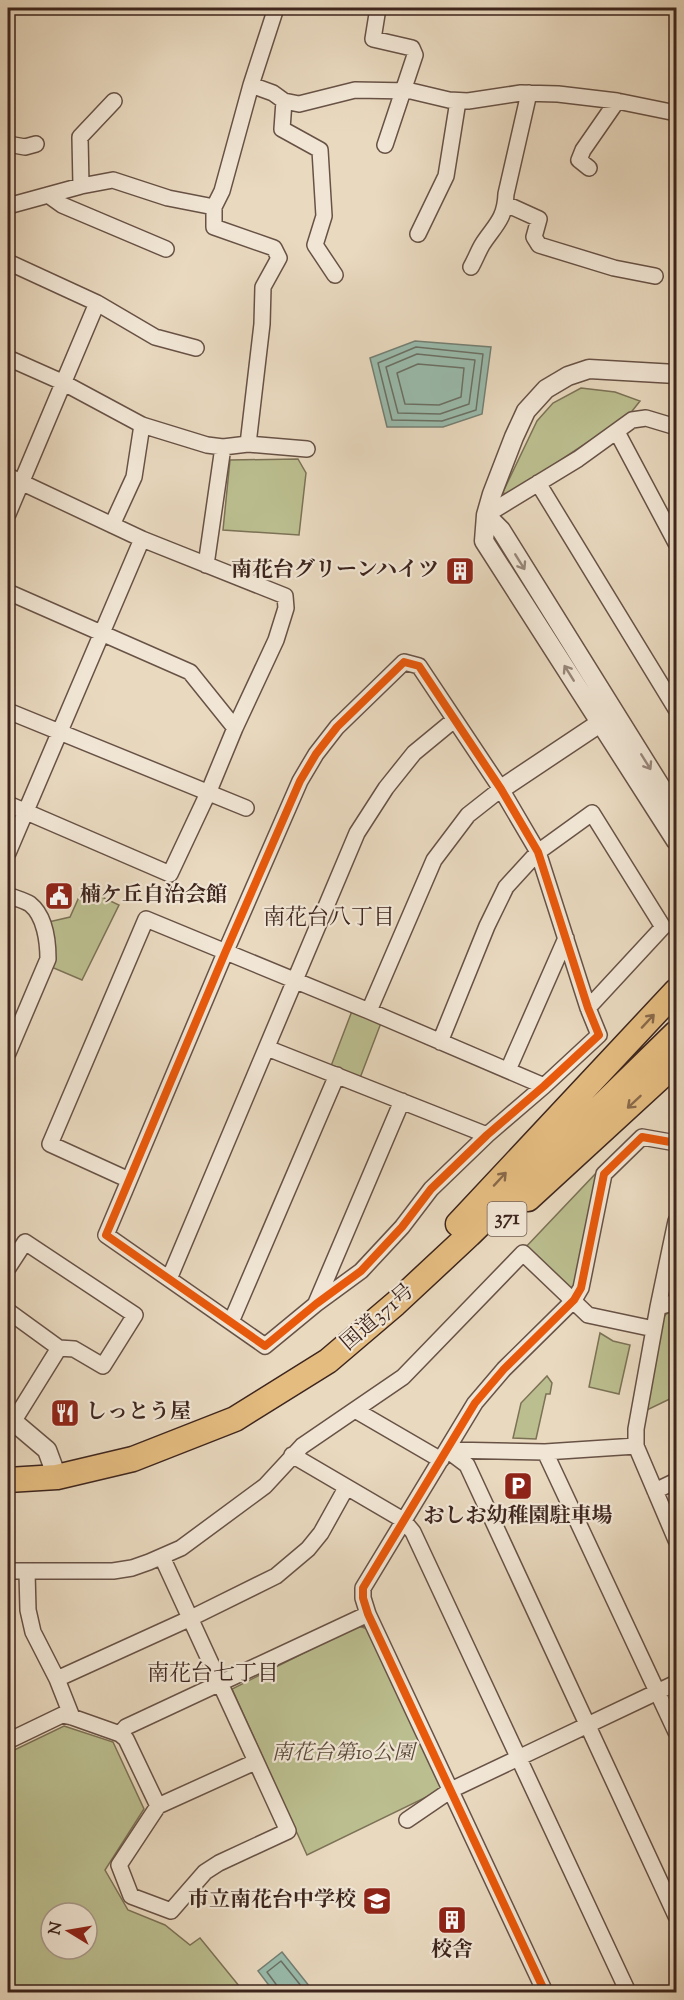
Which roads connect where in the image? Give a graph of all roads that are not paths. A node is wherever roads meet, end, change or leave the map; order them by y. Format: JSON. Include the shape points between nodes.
{"nodes":[{"id":1,"x":276,"y":8,"type":"edge"},
{"id":2,"x":378,"y":8,"type":"edge"},
{"id":3,"x":251,"y":85,"type":"junction"},
{"id":4,"x":403,"y":91,"type":"junction"},
{"id":5,"x":529,"y":93,"type":"junction"},
{"id":6,"x":114,"y":101,"type":"dead end"},
{"id":7,"x":284,"y":101,"type":"junction"},
{"id":8,"x":458,"y":101,"type":"junction"},
{"id":9,"x":617,"y":101,"type":"junction"},
{"id":10,"x":676,"y":113,"type":"edge"},
{"id":11,"x":8,"y":144,"type":"edge"},
{"id":12,"x":36,"y":144,"type":"dead end"},
{"id":13,"x":385,"y":145,"type":"dead end"},
{"id":14,"x":589,"y":168,"type":"dead end"},
{"id":15,"x":81,"y":186,"type":"junction"},
{"id":16,"x":48,"y":195,"type":"junction"},
{"id":17,"x":506,"y":204,"type":"junction"},
{"id":18,"x":214,"y":207,"type":"junction"},
{"id":19,"x":8,"y":210,"type":"edge"},
{"id":20,"x":418,"y":234,"type":"dead end"},
{"id":21,"x":166,"y":249,"type":"dead end"},
{"id":22,"x":8,"y":262,"type":"edge"},
{"id":23,"x":471,"y":267,"type":"dead end"},
{"id":24,"x":335,"y":275,"type":"dead end"},
{"id":25,"x":655,"y":276,"type":"dead end"},
{"id":26,"x":97,"y":303,"type":"junction"},
{"id":27,"x":196,"y":348,"type":"dead end"},
{"id":28,"x":8,"y":358,"type":"edge"},
{"id":29,"x":676,"y":374,"type":"edge"},
{"id":30,"x":62,"y":382,"type":"junction"},
{"id":31,"x":142,"y":425,"type":"junction"},
{"id":32,"x":676,"y":426,"type":"edge"},
{"id":33,"x":617,"y":432,"type":"junction"},
{"id":34,"x":248,"y":444,"type":"junction"},
{"id":35,"x":223,"y":447,"type":"junction"},
{"id":36,"x":307,"y":449,"type":"dead end"},
{"id":37,"x":14,"y":479,"type":"edge"},
{"id":38,"x":538,"y":483,"type":"junction"},
{"id":39,"x":8,"y":514,"type":"edge"},
{"id":40,"x":486,"y":515,"type":"junction"},
{"id":41,"x":112,"y":525,"type":"junction"},
{"id":42,"x":141,"y":539,"type":"junction"},
{"id":43,"x":676,"y":543,"type":"edge"},
{"id":44,"x":206,"y":565,"type":"junction"},
{"id":45,"x":8,"y":592,"type":"edge"},
{"id":46,"x":100,"y":634,"type":"junction"},
{"id":47,"x":676,"y":709,"type":"edge"},
{"id":48,"x":8,"y":711,"type":"edge"},
{"id":49,"x":608,"y":718,"type":"junction"},
{"id":50,"x":454,"y":720,"type":"junction"},
{"id":51,"x":235,"y":728,"type":"junction"},
{"id":52,"x":58,"y":732,"type":"junction"},
{"id":53,"x":501,"y":789,"type":"junction"},
{"id":54,"x":209,"y":791,"type":"junction"},
{"id":55,"x":8,"y":804,"type":"edge"},
{"id":56,"x":246,"y":808,"type":"dead end"},
{"id":57,"x":25,"y":811,"type":"junction"},
{"id":58,"x":676,"y":811,"type":"edge"},
{"id":59,"x":676,"y":841,"type":"edge"},
{"id":60,"x":537,"y":852,"type":"junction"},
{"id":61,"x":8,"y":853,"type":"edge"},
{"id":62,"x":8,"y":895,"type":"edge"},
{"id":63,"x":566,"y":938,"type":"junction"},
{"id":64,"x":225,"y":953,"type":"junction"},
{"id":65,"x":294,"y":981,"type":"junction"},
{"id":66,"x":676,"y":991,"type":"edge"},
{"id":67,"x":588,"y":1008,"type":"junction"},
{"id":68,"x":369,"y":1011,"type":"junction"},
{"id":69,"x":676,"y":1033,"type":"edge"},
{"id":70,"x":440,"y":1042,"type":"junction"},
{"id":71,"x":267,"y":1048,"type":"junction"},
{"id":72,"x":8,"y":1053,"type":"edge"},
{"id":73,"x":676,"y":1063,"type":"edge"},
{"id":74,"x":508,"y":1070,"type":"junction"},
{"id":75,"x":337,"y":1075,"type":"junction"},
{"id":76,"x":544,"y":1086,"type":"junction"},
{"id":77,"x":402,"y":1101,"type":"junction"},
{"id":78,"x":487,"y":1135,"type":"junction"},
{"id":79,"x":676,"y":1143,"type":"edge"},
{"id":80,"x":129,"y":1180,"type":"junction"},
{"id":81,"x":676,"y":1221,"type":"edge"},
{"id":82,"x":8,"y":1268,"type":"edge"},
{"id":83,"x":170,"y":1278,"type":"junction"},
{"id":84,"x":573,"y":1300,"type":"junction"},
{"id":85,"x":676,"y":1302,"type":"edge"},
{"id":86,"x":316,"y":1304,"type":"junction"},
{"id":87,"x":395,"y":1304,"type":"junction"},
{"id":88,"x":658,"y":1307,"type":"junction"},
{"id":89,"x":8,"y":1311,"type":"edge"},
{"id":90,"x":231,"y":1322,"type":"junction"},
{"id":91,"x":654,"y":1329,"type":"junction"},
{"id":92,"x":59,"y":1348,"type":"junction"},
{"id":93,"x":328,"y":1362,"type":"junction"},
{"id":94,"x":355,"y":1410,"type":"junction"},
{"id":95,"x":10,"y":1420,"type":"edge"},
{"id":96,"x":636,"y":1446,"type":"junction"},
{"id":97,"x":545,"y":1452,"type":"junction"},
{"id":98,"x":292,"y":1455,"type":"junction"},
{"id":99,"x":444,"y":1455,"type":"junction"},
{"id":100,"x":57,"y":1477,"type":"junction"},
{"id":101,"x":8,"y":1480,"type":"edge"},
{"id":102,"x":676,"y":1481,"type":"edge"},
{"id":103,"x":346,"y":1488,"type":"junction"},
{"id":104,"x":655,"y":1491,"type":"junction"},
{"id":105,"x":403,"y":1520,"type":"junction"},
{"id":106,"x":676,"y":1539,"type":"edge"},
{"id":107,"x":162,"y":1557,"type":"junction"},
{"id":108,"x":8,"y":1571,"type":"edge"},
{"id":109,"x":27,"y":1572,"type":"junction"},
{"id":110,"x":368,"y":1614,"type":"junction"},
{"id":111,"x":191,"y":1618,"type":"junction"},
{"id":112,"x":57,"y":1679,"type":"junction"},
{"id":113,"x":219,"y":1682,"type":"junction"},
{"id":114,"x":676,"y":1683,"type":"edge"},
{"id":115,"x":658,"y":1691,"type":"junction"},
{"id":116,"x":72,"y":1717,"type":"junction"},
{"id":117,"x":588,"y":1723,"type":"junction"},
{"id":118,"x":676,"y":1732,"type":"edge"},
{"id":119,"x":120,"y":1734,"type":"junction"},
{"id":120,"x":8,"y":1740,"type":"edge"},
{"id":121,"x":519,"y":1757,"type":"junction"},
{"id":122,"x":255,"y":1762,"type":"junction"},
{"id":123,"x":451,"y":1790,"type":"junction"},
{"id":124,"x":158,"y":1806,"type":"junction"},
{"id":125,"x":407,"y":1820,"type":"dead end"},
{"id":126,"x":676,"y":1916,"type":"edge"},
{"id":127,"x":545,"y":1992,"type":"edge"},
{"id":128,"x":628,"y":1992,"type":"edge"}],
"edges":[{"from":1,"to":3,"type":"street"},
{"from":2,"to":4,"type":"street","via":[[373,39],[412,48],[415,55]]},
{"from":3,"to":7,"type":"street"},
{"from":3,"to":18,"type":"street","via":[[232,160]]},
{"from":4,"to":7,"type":"street","via":[[355,90],[299,104]]},
{"from":4,"to":8,"type":"street"},
{"from":4,"to":13,"type":"street"},
{"from":5,"to":8,"type":"street"},
{"from":5,"to":9,"type":"street"},
{"from":5,"to":17,"type":"street"},
{"from":6,"to":15,"type":"street","via":[[80,137]]},
{"from":7,"to":24,"type":"street","via":[[282,129],[320,150],[324,216],[315,245]]},
{"from":8,"to":20,"type":"street","via":[[446,176]]},
{"from":9,"to":10,"type":"street"},
{"from":9,"to":14,"type":"street","via":[[583,150],[579,160]]},
{"from":11,"to":12,"type":"street"},
{"from":15,"to":16,"type":"street"},
{"from":15,"to":18,"type":"street","via":[[113,180],[168,198]]},
{"from":16,"to":19,"type":"street"},
{"from":16,"to":21,"type":"street","via":[[62,205]]},
{"from":17,"to":23,"type":"street"},
{"from":17,"to":25,"type":"street","via":[[539,219],[534,237],[539,244],[614,268]]},
{"from":18,"to":34,"type":"street","via":[[214,227],[274,248],[279,258],[263,287]]},
{"from":22,"to":26,"type":"street"},
{"from":26,"to":27,"type":"street","via":[[155,337]]},
{"from":26,"to":30,"type":"street"},
{"from":28,"to":30,"type":"street"},
{"from":29,"to":40,"type":"street","via":[[589,369],[546,389],[526,411]]},
{"from":30,"to":31,"type":"street"},
{"from":30,"to":37,"type":"street"},
{"from":31,"to":35,"type":"street","via":[[207,446]]},
{"from":31,"to":41,"type":"street","via":[[134,477]]},
{"from":32,"to":33,"type":"street","via":[[646,418],[632,420]]},
{"from":33,"to":38,"type":"street"},
{"from":33,"to":43,"type":"street"},
{"from":34,"to":35,"type":"street"},
{"from":34,"to":36,"type":"street"},
{"from":35,"to":44,"type":"street"},
{"from":37,"to":39,"type":"street"},
{"from":37,"to":41,"type":"street"},
{"from":38,"to":40,"type":"street"},
{"from":38,"to":47,"type":"street"},
{"from":40,"to":49,"type":"street","via":[[484,541]]},
{"from":41,"to":42,"type":"street"},
{"from":42,"to":44,"type":"street"},
{"from":42,"to":46,"type":"street"},
{"from":44,"to":51,"type":"street","via":[[285,596],[286,608],[276,640]]},
{"from":45,"to":46,"type":"street"},
{"from":46,"to":51,"type":"street","via":[[190,672]]},
{"from":46,"to":52,"type":"street"},
{"from":48,"to":52,"type":"street"},
{"from":49,"to":53,"type":"street"},
{"from":49,"to":58,"type":"street","one_way":true},
{"from":49,"to":59,"type":"street"},
{"from":50,"to":53,"type":"street"},
{"from":50,"to":64,"type":"street","via":[[419,666],[404,663],[337,727],[274,819]]},
{"from":50,"to":65,"type":"street","via":[[414,753],[357,833]]},
{"from":51,"to":54,"type":"street"},
{"from":52,"to":54,"type":"street"},
{"from":52,"to":57,"type":"street"},
{"from":53,"to":60,"type":"street"},
{"from":53,"to":68,"type":"street","via":[[468,815],[434,860]]},
{"from":54,"to":56,"type":"street"},
{"from":54,"to":57,"type":"street","via":[[170,874]]},
{"from":55,"to":57,"type":"street"},
{"from":57,"to":61,"type":"street"},
{"from":60,"to":63,"type":"street"},
{"from":60,"to":67,"type":"street","via":[[592,813],[663,927]]},
{"from":60,"to":70,"type":"street","via":[[506,887]]},
{"from":62,"to":72,"type":"street","via":[[31,905],[40,919],[48,941],[48,959]]},
{"from":63,"to":67,"type":"street"},
{"from":63,"to":74,"type":"street"},
{"from":64,"to":65,"type":"street"},
{"from":64,"to":80,"type":"street"},
{"from":64,"to":80,"type":"street","via":[[146,919],[50,1144]]},
{"from":65,"to":68,"type":"street"},
{"from":65,"to":71,"type":"street"},
{"from":87,"to":66,"type":"highway","number":"371","one_way":true,"via":[[446,1237]]},
{"from":67,"to":76,"type":"street","via":[[599,1035]]},
{"from":68,"to":70,"type":"street"},
{"from":69,"to":87,"type":"highway","name":"国道371号","number":"371"},
{"from":70,"to":74,"type":"street"},
{"from":71,"to":75,"type":"street"},
{"from":71,"to":83,"type":"street"},
{"from":73,"to":93,"type":"highway","number":"371","one_way":true,"via":[[423,1297],[379,1331]]},
{"from":74,"to":76,"type":"street"},
{"from":75,"to":77,"type":"street"},
{"from":75,"to":90,"type":"street"},
{"from":76,"to":78,"type":"street"},
{"from":77,"to":78,"type":"street"},
{"from":77,"to":86,"type":"street"},
{"from":78,"to":86,"type":"street","via":[[431,1189],[361,1271]]},
{"from":79,"to":84,"type":"street","via":[[642,1137],[604,1174],[581,1288]]},
{"from":80,"to":83,"type":"street","via":[[106,1235]]},
{"from":81,"to":88,"type":"street"},
{"from":82,"to":92,"type":"street","via":[[25,1242],[135,1315],[103,1366],[74,1349]]},
{"from":83,"to":90,"type":"street"},
{"from":84,"to":91,"type":"street","via":[[588,1315]]},
{"from":84,"to":94,"type":"street","via":[[523,1253],[403,1377]]},
{"from":84,"to":99,"type":"street","via":[[475,1403]]},
{"from":85,"to":88,"type":"street"},
{"from":86,"to":90,"type":"street","via":[[265,1346]]},
{"from":87,"to":93,"type":"highway","name":"国道371号","number":"371"},
{"from":88,"to":91,"type":"street"},
{"from":89,"to":92,"type":"street"},
{"from":91,"to":96,"type":"street"},
{"from":92,"to":95,"type":"street"},
{"from":93,"to":100,"type":"highway","name":"国道371号","number":"371","via":[[235,1419],[133,1459]]},
{"from":94,"to":98,"type":"street"},
{"from":94,"to":99,"type":"street"},
{"from":95,"to":100,"type":"street","via":[[47,1450]]},
{"from":96,"to":97,"type":"street"},
{"from":96,"to":104,"type":"street"},
{"from":97,"to":99,"type":"street"},
{"from":97,"to":115,"type":"street"},
{"from":98,"to":103,"type":"street"},
{"from":98,"to":107,"type":"street","via":[[265,1486],[181,1548]]},
{"from":99,"to":105,"type":"street"},
{"from":99,"to":117,"type":"street","via":[[467,1465]]},
{"from":100,"to":101,"type":"highway","name":"国道371号","number":"371"},
{"from":102,"to":104,"type":"street"},
{"from":103,"to":105,"type":"street"},
{"from":103,"to":111,"type":"street","via":[[321,1533],[300,1555],[276,1575]]},
{"from":104,"to":106,"type":"street"},
{"from":105,"to":110,"type":"street","via":[[363,1588]]},
{"from":105,"to":121,"type":"street","via":[[413,1532]]},
{"from":107,"to":109,"type":"street","via":[[132,1568]]},
{"from":107,"to":111,"type":"street"},
{"from":108,"to":109,"type":"street"},
{"from":109,"to":112,"type":"street","via":[[29,1621]]},
{"from":110,"to":113,"type":"street"},
{"from":110,"to":123,"type":"street"},
{"from":111,"to":112,"type":"street"},
{"from":111,"to":113,"type":"street"},
{"from":112,"to":116,"type":"street"},
{"from":113,"to":119,"type":"street","via":[[126,1727]]},
{"from":113,"to":122,"type":"street"},
{"from":114,"to":115,"type":"street"},
{"from":115,"to":117,"type":"street"},
{"from":115,"to":118,"type":"street"},
{"from":116,"to":119,"type":"street"},
{"from":116,"to":120,"type":"street","via":[[62,1715]]},
{"from":117,"to":121,"type":"street"},
{"from":117,"to":126,"type":"street"},
{"from":119,"to":124,"type":"street"},
{"from":121,"to":123,"type":"street"},
{"from":121,"to":128,"type":"street"},
{"from":122,"to":124,"type":"street"},
{"from":122,"to":124,"type":"street","via":[[288,1831],[205,1872],[171,1911],[131,1896],[119,1865]]},
{"from":123,"to":125,"type":"street"},
{"from":123,"to":127,"type":"street"}]}
